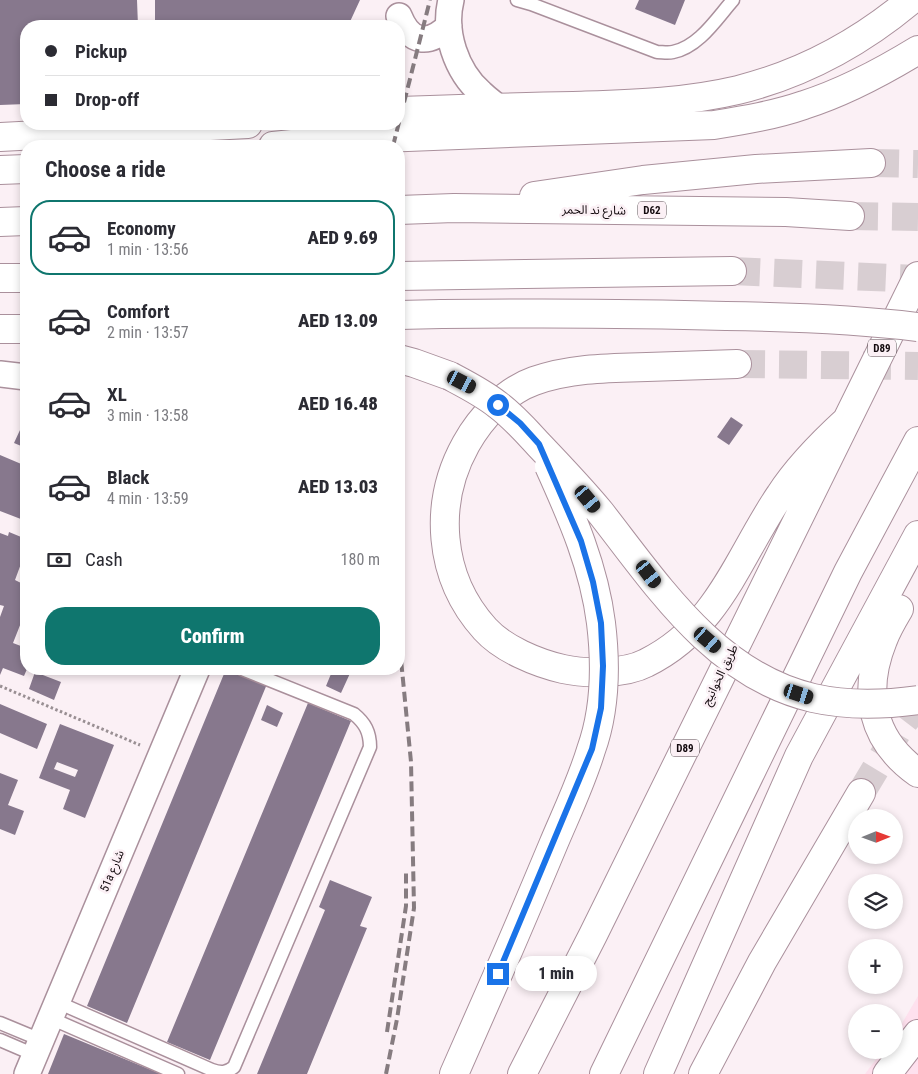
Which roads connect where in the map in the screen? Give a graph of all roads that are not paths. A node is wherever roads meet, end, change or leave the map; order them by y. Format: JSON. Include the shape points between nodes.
{"nodes":[{"id":1,"x":452,"y":0,"type":"edge"},
{"id":2,"x":517,"y":0,"type":"edge"},
{"id":3,"x":733,"y":0,"type":"edge"},
{"id":4,"x":911,"y":0,"type":"edge"},
{"id":5,"x":449,"y":26,"type":"junction"},
{"id":6,"x":405,"y":29,"type":"edge"},
{"id":7,"x":918,"y":50,"type":"edge"},
{"id":8,"x":499,"y":108,"type":"junction"},
{"id":9,"x":405,"y":112,"type":"edge"},
{"id":10,"x":142,"y":130,"type":"edge"},
{"id":11,"x":0,"y":138,"type":"edge"},
{"id":12,"x":350,"y":140,"type":"edge"},
{"id":13,"x":872,"y":163,"type":"tunnel mouth"},
{"id":14,"x":20,"y":169,"type":"edge"},
{"id":15,"x":0,"y":170,"type":"edge"},
{"id":16,"x":454,"y":208,"type":"junction"},
{"id":17,"x":405,"y":210,"type":"edge"},
{"id":18,"x":850,"y":216,"type":"tunnel mouth"},
{"id":19,"x":20,"y":221,"type":"edge"},
{"id":20,"x":0,"y":222,"type":"edge"},
{"id":21,"x":732,"y":271,"type":"tunnel mouth"},
{"id":22,"x":405,"y":276,"type":"edge"},
{"id":23,"x":918,"y":276,"type":"edge"},
{"id":24,"x":0,"y":278,"type":"edge"},
{"id":25,"x":20,"y":278,"type":"edge"},
{"id":26,"x":405,"y":315,"type":"edge"},
{"id":27,"x":918,"y":327,"type":"edge"},
{"id":28,"x":0,"y":329,"type":"edge"},
{"id":29,"x":20,"y":329,"type":"edge"},
{"id":30,"x":405,"y":360,"type":"edge"},
{"id":31,"x":737,"y":364,"type":"tunnel mouth"},
{"id":32,"x":0,"y":374,"type":"edge"},
{"id":33,"x":20,"y":376,"type":"edge"},
{"id":34,"x":846,"y":421,"type":"junction"},
{"id":35,"x":918,"y":441,"type":"edge"},
{"id":36,"x":539,"y":444,"type":"junction"},
{"id":37,"x":918,"y":535,"type":"edge"},
{"id":38,"x":918,"y":543,"type":"edge"},
{"id":39,"x":918,"y":560,"type":"edge"},
{"id":40,"x":194,"y":675,"type":"edge"},
{"id":41,"x":257,"y":675,"type":"edge"},
{"id":42,"x":918,"y":700,"type":"edge"},
{"id":43,"x":918,"y":774,"type":"edge"},
{"id":44,"x":860,"y":793,"type":"tunnel mouth"},
{"id":45,"x":54,"y":1010,"type":"junction"},
{"id":46,"x":0,"y":1023,"type":"edge"},
{"id":47,"x":918,"y":1034,"type":"edge"},
{"id":48,"x":0,"y":1040,"type":"edge"},
{"id":49,"x":34,"y":1057,"type":"edge"},
{"id":50,"x":178,"y":1074,"type":"edge"},
{"id":51,"x":454,"y":1074,"type":"edge"},
{"id":52,"x":522,"y":1074,"type":"edge"},
{"id":53,"x":604,"y":1074,"type":"edge"},
{"id":54,"x":658,"y":1074,"type":"edge"},
{"id":55,"x":703,"y":1074,"type":"edge"},
{"id":56,"x":887,"y":1074,"type":"edge"}],
"edges":[{"from":1,"to":5,"type":"street"},
{"from":2,"to":3,"type":"lane","via":[[657,52],[673,52],[688,46]]},
{"from":4,"to":8,"type":"main road","via":[[842,49],[792,72],[739,90],[684,100]]},
{"from":5,"to":6,"type":"street","via":[[439,36],[427,40],[414,37]]},
{"from":5,"to":8,"type":"street","via":[[454,51],[464,73]]},
{"from":7,"to":12,"type":"main road","via":[[855,85],[812,102],[714,125]]},
{"from":8,"to":9,"type":"main road"},
{"from":10,"to":11,"type":"main road"},
{"from":13,"to":16,"type":"main road","via":[[756,169],[643,180]]},
{"from":14,"to":15,"type":"main road"},
{"from":16,"to":17,"type":"main road","name":"شارع ند الحمر","number":"D62"},
{"from":16,"to":18,"type":"main road","name":"شارع ند الحمر","number":"D62","via":[[786,212]]},
{"from":19,"to":20,"type":"main road"},
{"from":21,"to":22,"type":"main road"},
{"from":23,"to":34,"type":"main road","name":"طريق الخوانيج","number":"D89"},
{"from":24,"to":25,"type":"main road"},
{"from":26,"to":27,"type":"main road","bridge":true,"via":[[611,313],[823,318]]},
{"from":28,"to":29,"type":"main road"},
{"from":30,"to":36,"type":"main road","bridge":true,"via":[[450,376],[475,389],[520,423]]},
{"from":31,"to":34,"type":"main road","via":[[567,372],[532,382],[501,400],[476,427],[458,459],[447,494],[444,531],[450,566],[464,600],[485,630],[513,650],[544,665],[577,672],[611,672],[644,665],[679,642],[719,600],[781,493],[812,454]]},
{"from":32,"to":33,"type":"street"},
{"from":34,"to":52,"type":"main road","name":"طريق الخوانيج","number":"D89","via":[[594,935]]},
{"from":35,"to":53,"type":"main road","via":[[848,572]]},
{"from":36,"to":42,"type":"main road","bridge":true,"via":[[598,510],[679,612],[739,665],[778,686],[812,698],[864,705]]},
{"from":36,"to":51,"type":"main road","bridge":true,"via":[[581,541],[593,582],[601,623],[601,708],[592,749]]},
{"from":37,"to":38,"type":"main road"},
{"from":37,"to":54,"type":"main road","via":[[799,756]]},
{"from":39,"to":43,"type":"main road","via":[[911,584],[883,639],[875,663],[873,712],[882,735]]},
{"from":40,"to":45,"type":"street","name":"51a شارع"},
{"from":41,"to":45,"type":"lane","via":[[354,714],[367,728],[370,747],[234,1067],[220,1073]]},
{"from":44,"to":55,"type":"main road","via":[[766,954]]},
{"from":45,"to":49,"type":"street","name":"51a شارع"},
{"from":45,"to":50,"type":"lane"},
{"from":46,"to":49,"type":"lane"},
{"from":47,"to":56,"type":"main road"},
{"from":48,"to":49,"type":"lane"}]}
